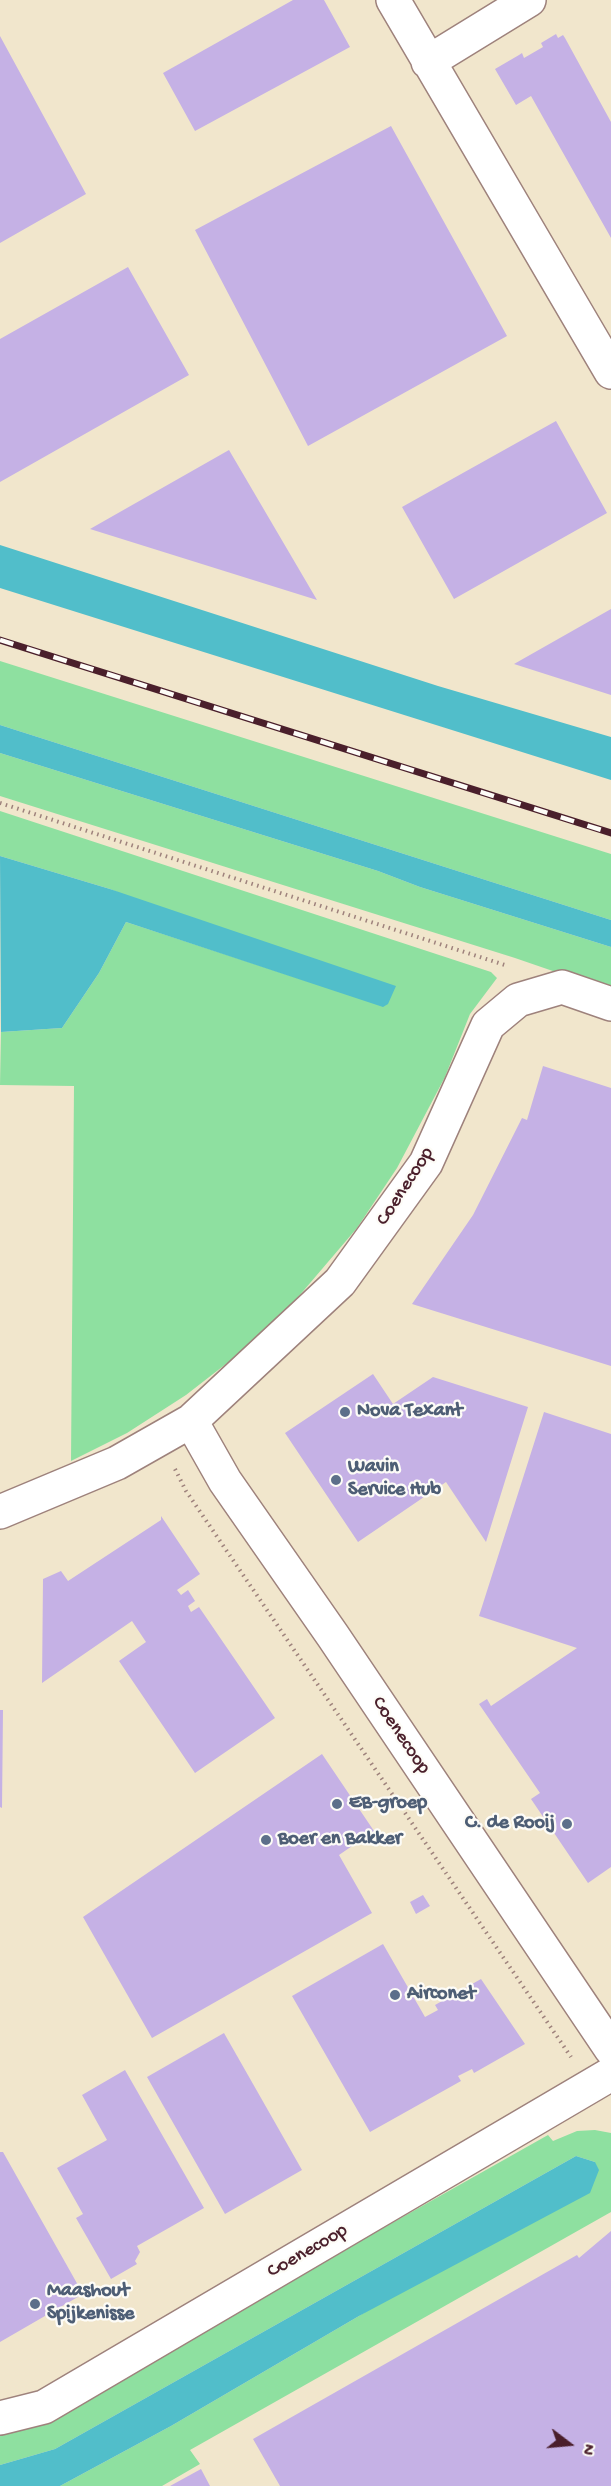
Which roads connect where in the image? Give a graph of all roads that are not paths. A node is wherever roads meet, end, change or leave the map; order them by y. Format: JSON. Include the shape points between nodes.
{"nodes":[{"id":1,"x":393,"y":0,"type":"edge"},
{"id":2,"x":528,"y":0,"type":"edge"},
{"id":3,"x":428,"y":62,"type":"junction"},
{"id":4,"x":611,"y":372,"type":"edge"},
{"id":5,"x":611,"y":1004,"type":"edge"},
{"id":6,"x":191,"y":1421,"type":"junction"},
{"id":7,"x":0,"y":1512,"type":"edge"},
{"id":8,"x":611,"y":2049,"type":"edge"},
{"id":9,"x":601,"y":2080,"type":"edge"},
{"id":10,"x":0,"y":2418,"type":"edge"}],
"edges":[{"from":1,"to":3,"type":"street"},
{"from":2,"to":3,"type":"street"},
{"from":3,"to":4,"type":"street"},
{"from":5,"to":6,"type":"street","name":"Coenecoop","via":[[562,987],[518,1000],[488,1025],[426,1163],[340,1282]]},
{"from":6,"to":7,"type":"street","name":"Coenecoop","via":[[117,1462]]},
{"from":6,"to":8,"type":"street","name":"Coenecoop","via":[[225,1481]]},
{"from":9,"to":10,"type":"street","name":"Coenecoop","via":[[44,2407]]}]}
